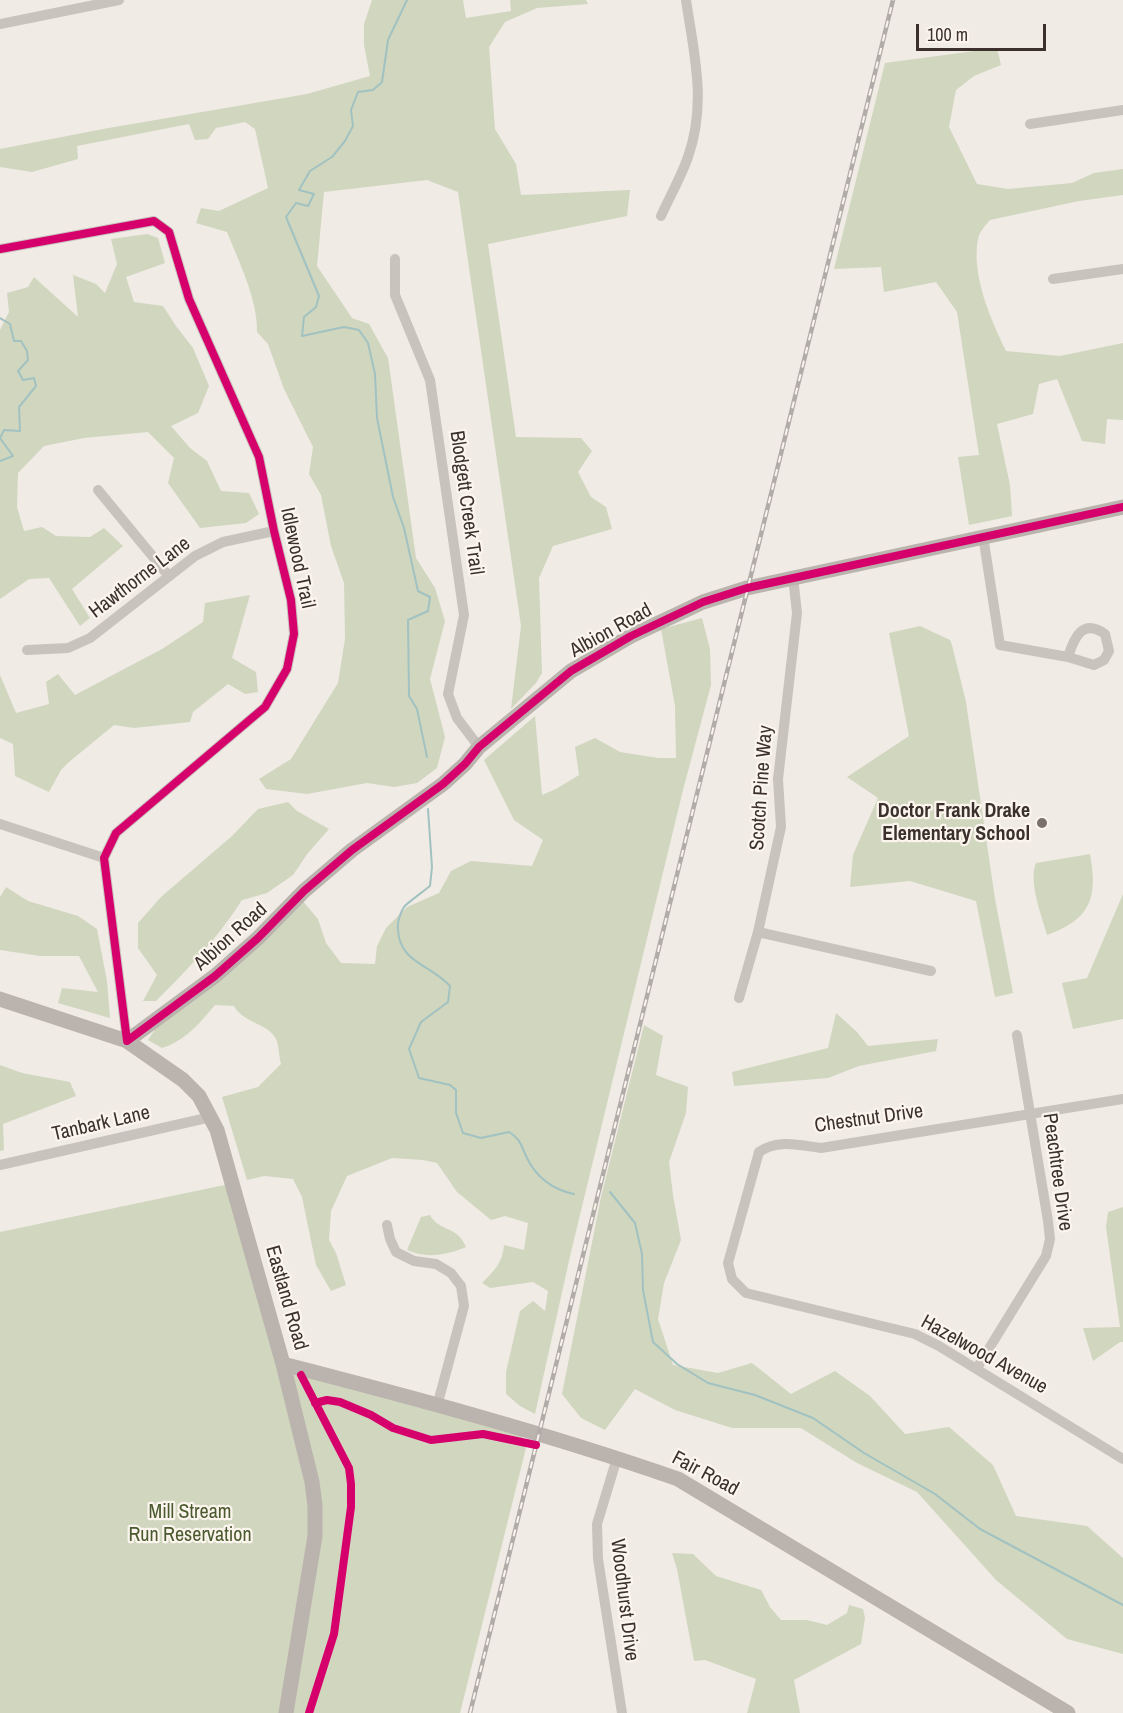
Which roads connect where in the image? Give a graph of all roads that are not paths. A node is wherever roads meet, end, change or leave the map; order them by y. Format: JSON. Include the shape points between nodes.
{"nodes":[{"id":1,"x":119,"y":0,"type":"edge"},
{"id":2,"x":686,"y":0,"type":"edge"},
{"id":3,"x":0,"y":24,"type":"edge"},
{"id":4,"x":1123,"y":110,"type":"edge"},
{"id":5,"x":1030,"y":124,"type":"dead end"},
{"id":6,"x":661,"y":216,"type":"dead end"},
{"id":7,"x":0,"y":249,"type":"edge"},
{"id":8,"x":395,"y":259,"type":"dead end"},
{"id":9,"x":1123,"y":269,"type":"edge"},
{"id":10,"x":1053,"y":279,"type":"dead end"},
{"id":11,"x":98,"y":490,"type":"dead end"},
{"id":12,"x":1123,"y":507,"type":"edge"},
{"id":13,"x":274,"y":531,"type":"junction"},
{"id":14,"x":983,"y":536,"type":"junction"},
{"id":15,"x":168,"y":575,"type":"junction"},
{"id":16,"x":793,"y":577,"type":"junction"},
{"id":17,"x":27,"y":650,"type":"dead end"},
{"id":18,"x":1068,"y":657,"type":"dead end"},
{"id":19,"x":479,"y":747,"type":"junction"},
{"id":20,"x":0,"y":824,"type":"edge"},
{"id":21,"x":104,"y":858,"type":"junction"},
{"id":22,"x":758,"y":932,"type":"junction"},
{"id":23,"x":931,"y":971,"type":"dead end"},
{"id":24,"x":739,"y":998,"type":"dead end"},
{"id":25,"x":0,"y":999,"type":"edge"},
{"id":26,"x":1017,"y":1035,"type":"dead end"},
{"id":27,"x":127,"y":1041,"type":"junction"},
{"id":28,"x":1123,"y":1099,"type":"edge"},
{"id":29,"x":1030,"y":1113,"type":"junction"},
{"id":30,"x":211,"y":1118,"type":"junction"},
{"id":31,"x":0,"y":1165,"type":"edge"},
{"id":32,"x":387,"y":1225,"type":"dead end"},
{"id":33,"x":746,"y":1293,"type":"joint"},
{"id":34,"x":283,"y":1364,"type":"junction"},
{"id":35,"x":977,"y":1368,"type":"junction"},
{"id":36,"x":437,"y":1406,"type":"junction"},
{"id":37,"x":617,"y":1458,"type":"junction"},
{"id":38,"x":1123,"y":1459,"type":"edge"},
{"id":39,"x":286,"y":1713,"type":"edge"},
{"id":40,"x":622,"y":1713,"type":"edge"},
{"id":41,"x":1068,"y":1713,"type":"edge"}],
"edges":[{"from":1,"to":3,"type":"street"},
{"from":2,"to":6,"type":"street","via":[[699,82],[698,110],[688,158]]},
{"from":4,"to":5,"type":"street"},
{"from":7,"to":13,"type":"street","name":"Idlewood Trail","via":[[154,221],[169,232],[189,299],[259,457]]},
{"from":8,"to":19,"type":"street","name":"Blodgett Creek Trail","via":[[396,295],[430,380],[464,615],[448,694],[457,718]]},
{"from":9,"to":10,"type":"street"},
{"from":11,"to":15,"type":"street"},
{"from":12,"to":14,"type":"street","name":"Albion Road"},
{"from":13,"to":15,"type":"street","name":"Hawthorne Lane","via":[[223,543]]},
{"from":13,"to":21,"type":"street","name":"Idlewood Trail","via":[[291,600],[294,634],[287,669],[265,707],[116,833]]},
{"from":14,"to":16,"type":"street","name":"Albion Road"},
{"from":14,"to":18,"type":"street","via":[[1000,645]]},
{"from":15,"to":17,"type":"street","name":"Hawthorne Lane","via":[[90,638],[68,648]]},
{"from":16,"to":19,"type":"street","name":"Albion Road","via":[[703,602],[630,636],[572,671]]},
{"from":16,"to":22,"type":"street","name":"Scotch Pine Way","via":[[797,613],[778,779],[781,827]]},
{"from":19,"to":27,"type":"street","name":"Albion Road","via":[[443,784],[352,850],[304,891],[215,976]]},
{"from":20,"to":21,"type":"street"},
{"from":21,"to":27,"type":"street"},
{"from":22,"to":23,"type":"street"},
{"from":22,"to":24,"type":"street","name":"Scotch Pine Way"},
{"from":25,"to":27,"type":"street"},
{"from":26,"to":29,"type":"street","name":"Peachtree Drive"},
{"from":27,"to":30,"type":"street","name":"Eastland Road","via":[[183,1080],[199,1096]]},
{"from":28,"to":29,"type":"street","name":"Chestnut Drive"},
{"from":29,"to":33,"type":"street","name":"Chestnut Drive","via":[[821,1148],[779,1143],[768,1146],[759,1152],[728,1263],[732,1279]]},
{"from":29,"to":35,"type":"street","name":"Peachtree Drive","via":[[1050,1239],[1046,1256]]},
{"from":30,"to":31,"type":"street","name":"Tanbark Lane"},
{"from":30,"to":34,"type":"street","name":"Eastland Road"},
{"from":32,"to":36,"type":"street","via":[[396,1252],[414,1261],[436,1264],[451,1273],[461,1286],[464,1306]]},
{"from":33,"to":35,"type":"street","name":"Hazelwood Avenue","via":[[915,1334]]},
{"from":34,"to":36,"type":"street","name":"Fair Road"},
{"from":34,"to":39,"type":"street","name":"Eastland Road","via":[[312,1482],[316,1521]]},
{"from":35,"to":38,"type":"street","name":"Hazelwood Avenue"},
{"from":36,"to":37,"type":"street","name":"Fair Road"},
{"from":37,"to":40,"type":"street","name":"Woodhurst Drive","via":[[597,1524],[597,1559]]},
{"from":37,"to":41,"type":"street","name":"Fair Road","via":[[678,1479]]}]}
